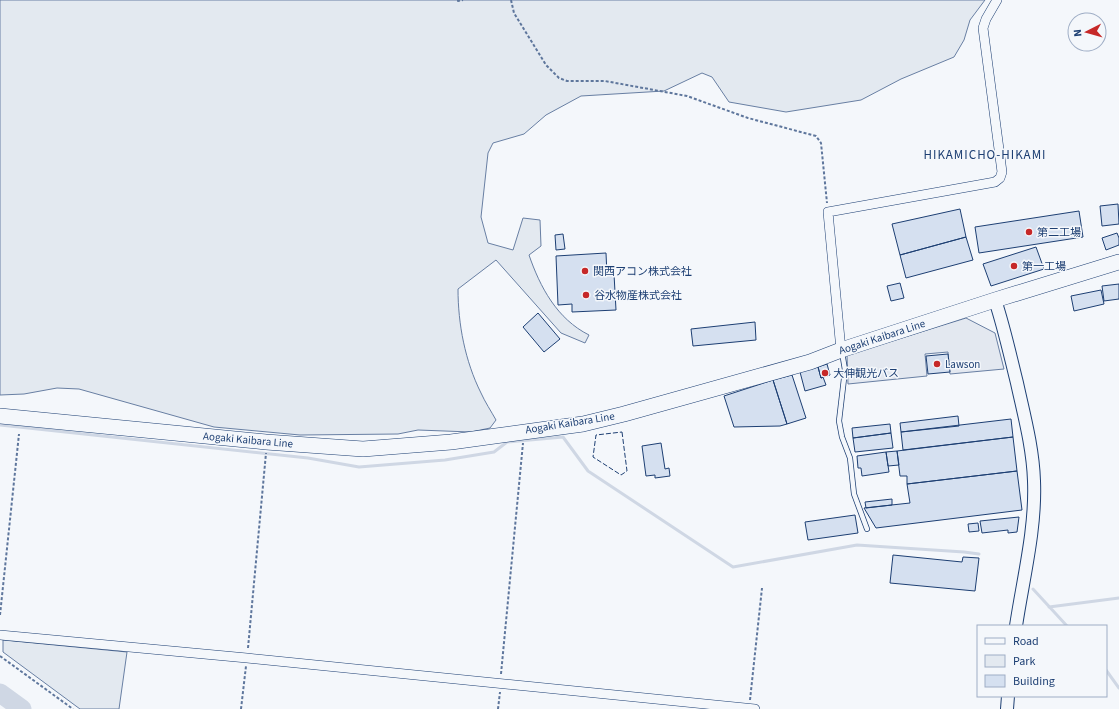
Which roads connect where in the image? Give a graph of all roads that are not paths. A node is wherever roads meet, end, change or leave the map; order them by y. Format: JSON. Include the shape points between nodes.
{"nodes":[{"id":1,"x":997,"y":0,"type":"edge"},
{"id":2,"x":1119,"y":262,"type":"edge"},
{"id":3,"x":995,"y":300,"type":"junction"},
{"id":4,"x":841,"y":350,"type":"junction"},
{"id":5,"x":0,"y":416,"type":"edge"},
{"id":6,"x":867,"y":529,"type":"dead end"},
{"id":7,"x":1016,"y":625,"type":"edge"},
{"id":8,"x":0,"y":635,"type":"edge"},
{"id":9,"x":1008,"y":697,"type":"edge"},
{"id":10,"x":752,"y":709,"type":"edge"},
{"id":11,"x":1007,"y":709,"type":"edge"}],
"edges":[{"from":1,"to":4,"type":"street","via":[[983,28],[1002,172],[1000,178],[994,182],[828,212]]},
{"from":2,"to":3,"type":"main road","name":"Aogaki Kaibara Line"},
{"from":3,"to":4,"type":"main road","name":"Aogaki Kaibara Line"},
{"from":3,"to":7,"type":"street","via":[[1023,410],[1032,452],[1034,481],[1034,508]]},
{"from":4,"to":5,"type":"main road","name":"Aogaki Kaibara Line","via":[[810,362],[583,424],[451,442],[363,449]]},
{"from":4,"to":6,"type":"lane","via":[[845,370],[839,421],[850,458],[854,494]]},
{"from":8,"to":10,"type":"street"},
{"from":9,"to":11,"type":"street"}]}
